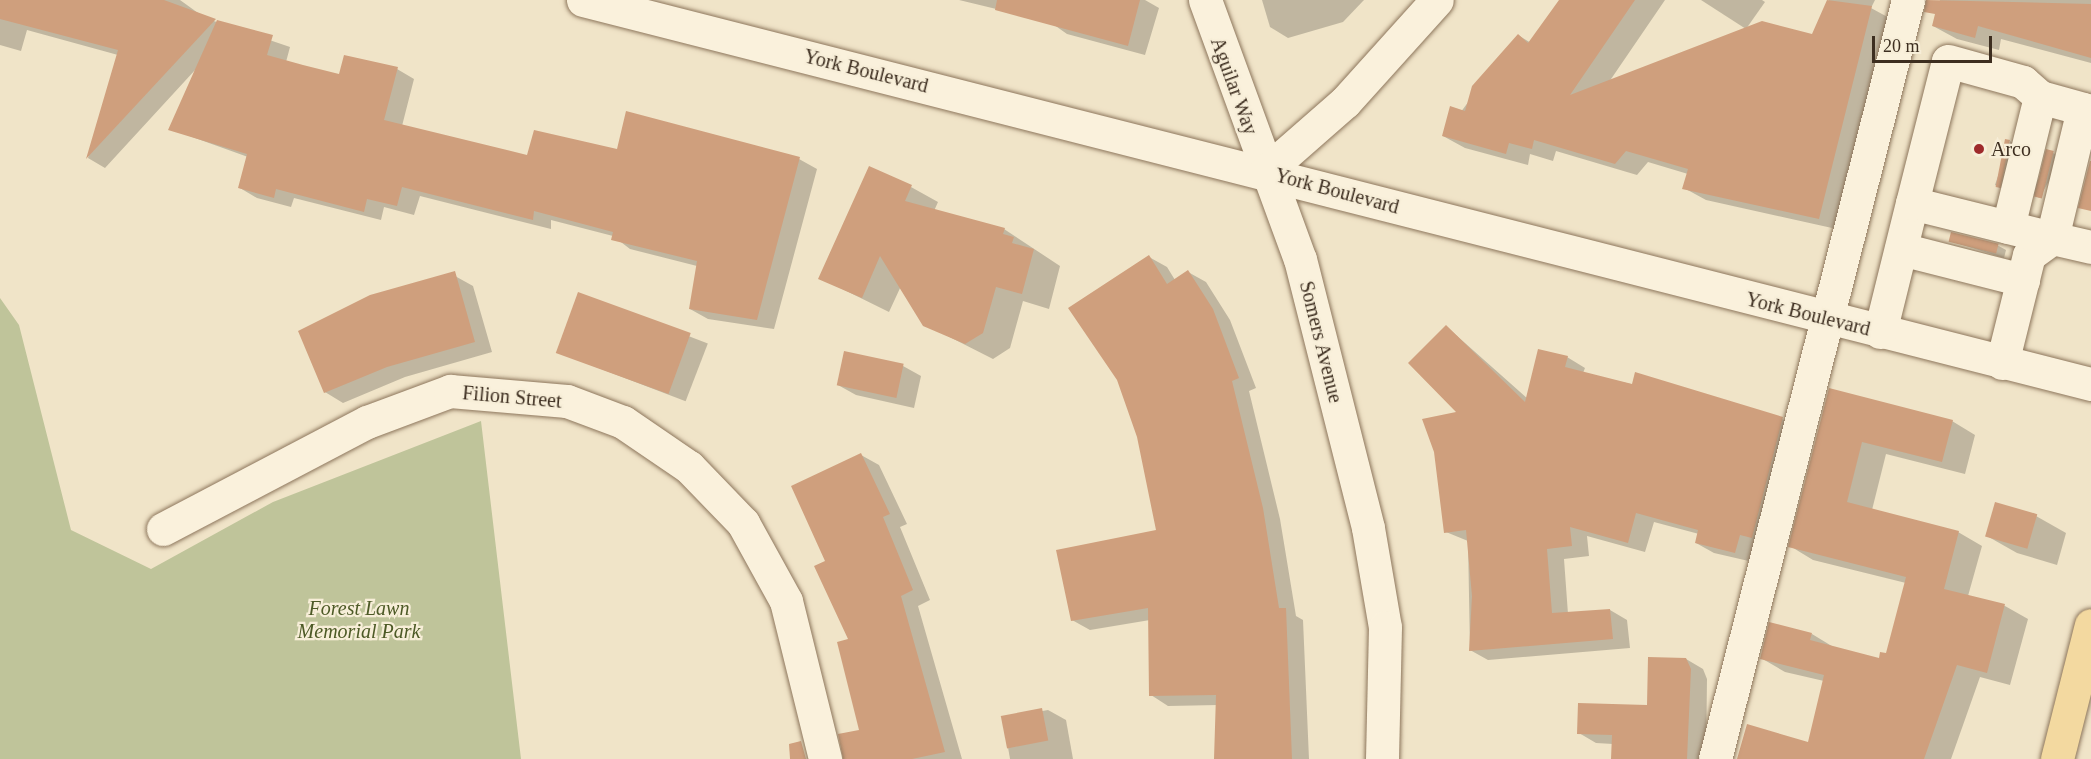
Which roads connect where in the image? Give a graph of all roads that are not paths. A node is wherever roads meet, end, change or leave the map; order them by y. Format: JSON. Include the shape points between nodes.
{"nodes":[{"id":1,"x":584,"y":0,"type":"edge"},
{"id":2,"x":1205,"y":0,"type":"edge"},
{"id":3,"x":1437,"y":0,"type":"edge"},
{"id":4,"x":1908,"y":0,"type":"edge"},
{"id":5,"x":2040,"y":97,"type":"junction"},
{"id":6,"x":2087,"y":110,"type":"edge"},
{"id":7,"x":1265,"y":172,"type":"junction"},
{"id":8,"x":1906,"y":226,"type":"junction"},
{"id":9,"x":2008,"y":227,"type":"junction"},
{"id":10,"x":2091,"y":247,"type":"edge"},
{"id":11,"x":2034,"y":258,"type":"junction"},
{"id":12,"x":1828,"y":319,"type":"junction"},
{"id":13,"x":1880,"y":332,"type":"junction"},
{"id":14,"x":2002,"y":363,"type":"junction"},
{"id":15,"x":2091,"y":384,"type":"edge"},
{"id":16,"x":163,"y":529,"type":"dead end"},
{"id":17,"x":2091,"y":625,"type":"edge"},
{"id":18,"x":825,"y":759,"type":"edge"},
{"id":19,"x":1382,"y":759,"type":"edge"},
{"id":20,"x":1715,"y":759,"type":"edge"},
{"id":21,"x":2057,"y":759,"type":"edge"}],
"edges":[{"from":1,"to":7,"type":"street","name":"York Boulevard"},
{"from":2,"to":7,"type":"street","name":"Aguilar Way"},
{"from":3,"to":7,"type":"street","via":[[1345,102]]},
{"from":4,"to":12,"type":"street"},
{"from":5,"to":6,"type":"street"},
{"from":5,"to":8,"type":"street","via":[[2023,82],[1948,61]]},
{"from":5,"to":9,"type":"street"},
{"from":6,"to":11,"type":"street"},
{"from":7,"to":12,"type":"street","name":"York Boulevard"},
{"from":7,"to":19,"type":"street","name":"Somers Avenue","via":[[1300,259],[1368,528],[1385,627]]},
{"from":8,"to":9,"type":"street"},
{"from":8,"to":11,"type":"street"},
{"from":8,"to":13,"type":"street"},
{"from":9,"to":11,"type":"street"},
{"from":10,"to":11,"type":"street"},
{"from":11,"to":14,"type":"street"},
{"from":12,"to":13,"type":"street","name":"York Boulevard"},
{"from":12,"to":20,"type":"street"},
{"from":13,"to":14,"type":"street","name":"York Boulevard"},
{"from":14,"to":15,"type":"street","name":"York Boulevard"},
{"from":16,"to":18,"type":"street","name":"Filion Street","via":[[367,422],[450,391],[567,401],[623,422],[689,467],[743,523],[786,601]]},
{"from":17,"to":21,"type":"main road"}]}
